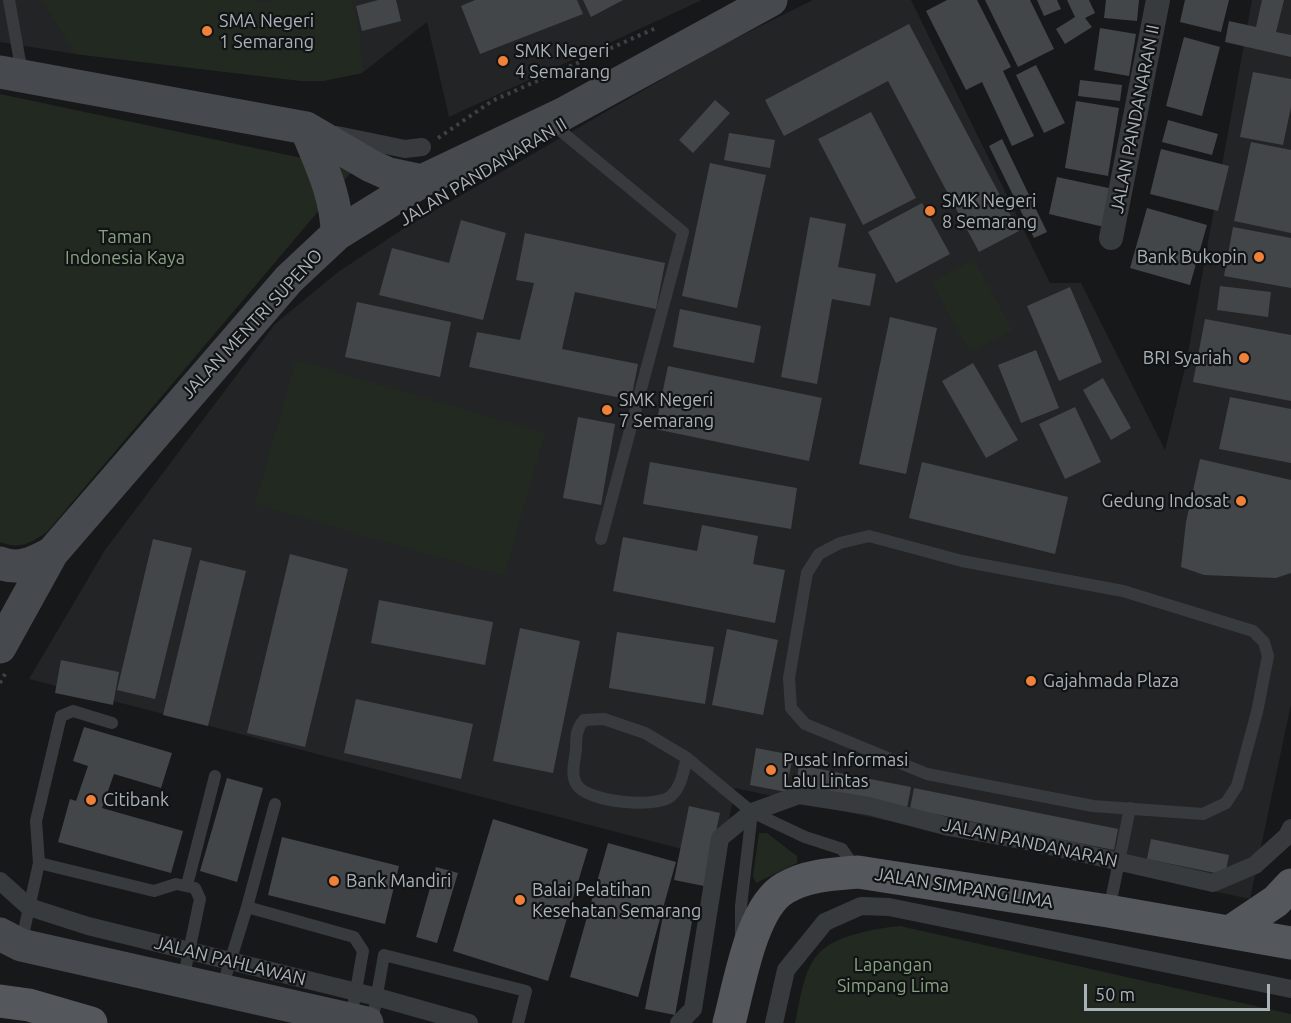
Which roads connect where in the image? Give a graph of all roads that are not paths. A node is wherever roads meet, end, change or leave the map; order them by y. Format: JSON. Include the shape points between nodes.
{"nodes":[{"id":1,"x":9,"y":0,"type":"edge"},
{"id":2,"x":771,"y":0,"type":"edge"},
{"id":3,"x":1158,"y":0,"type":"edge"},
{"id":4,"x":11,"y":71,"type":"edge"},
{"id":5,"x":563,"y":114,"type":"junction"},
{"id":6,"x":306,"y":128,"type":"junction"},
{"id":7,"x":422,"y":147,"type":"road end"},
{"id":8,"x":422,"y":181,"type":"junction"},
{"id":9,"x":337,"y":234,"type":"junction"},
{"id":10,"x":1111,"y":238,"type":"dead end"},
{"id":11,"x":601,"y":539,"type":"dead end"},
{"id":12,"x":52,"y":553,"type":"junction"},
{"id":13,"x":0,"y":563,"type":"edge"},
{"id":14,"x":3,"y":660,"type":"edge"},
{"id":15,"x":112,"y":723,"type":"dead end"},
{"id":16,"x":687,"y":758,"type":"junction"},
{"id":17,"x":215,"y":776,"type":"dead end"},
{"id":18,"x":275,"y":804,"type":"dead end"},
{"id":19,"x":1130,"y":808,"type":"junction"},
{"id":20,"x":752,"y":812,"type":"junction"},
{"id":21,"x":1291,"y":828,"type":"edge"},
{"id":22,"x":1119,"y":862,"type":"junction"},
{"id":23,"x":39,"y":863,"type":"junction"},
{"id":24,"x":858,"y":872,"type":"junction"},
{"id":25,"x":0,"y":881,"type":"edge"},
{"id":26,"x":187,"y":885,"type":"junction"},
{"id":27,"x":1291,"y":885,"type":"edge"},
{"id":28,"x":30,"y":907,"type":"junction"},
{"id":29,"x":247,"y":907,"type":"junction"},
{"id":30,"x":1108,"y":911,"type":"junction"},
{"id":31,"x":1230,"y":932,"type":"junction"},
{"id":32,"x":10,"y":939,"type":"edge"},
{"id":33,"x":1291,"y":943,"type":"edge"},
{"id":34,"x":749,"y":950,"type":"junction"},
{"id":35,"x":186,"y":967,"type":"junction"},
{"id":36,"x":225,"y":977,"type":"junction"},
{"id":37,"x":1291,"y":989,"type":"edge"},
{"id":38,"x":0,"y":1001,"type":"edge"},
{"id":39,"x":364,"y":1011,"type":"edge"},
{"id":40,"x":91,"y":1023,"type":"edge"},
{"id":41,"x":469,"y":1023,"type":"edge"},
{"id":42,"x":518,"y":1023,"type":"edge"},
{"id":43,"x":679,"y":1023,"type":"edge"},
{"id":44,"x":729,"y":1023,"type":"edge"},
{"id":45,"x":774,"y":1023,"type":"edge"}],
"edges":[{"from":1,"to":4,"type":"lane"},
{"from":2,"to":5,"type":"main road","name":"JALAN PANDANARAN II"},
{"from":3,"to":10,"type":"street","name":"JALAN PANDANARAN II"},
{"from":4,"to":6,"type":"main road"},
{"from":4,"to":7,"type":"street","via":[[405,149]]},
{"from":5,"to":8,"type":"main road","name":"JALAN PANDANARAN II"},
{"from":5,"to":11,"type":"lane","via":[[556,127],[683,232]]},
{"from":6,"to":8,"type":"main road","via":[[371,166]]},
{"from":6,"to":9,"type":"main road","via":[[330,186]]},
{"from":8,"to":9,"type":"main road","name":"JALAN MENTRI SUPENO"},
{"from":9,"to":12,"type":"main road","name":"JALAN MENTRI SUPENO","via":[[289,279]]},
{"from":12,"to":13,"type":"main road","via":[[15,567]]},
{"from":12,"to":14,"type":"main road","name":"JALAN MENTRI SUPENO"},
{"from":15,"to":23,"type":"lane","via":[[73,711],[61,717],[36,821]]},
{"from":16,"to":16,"type":"lane","via":[[645,733],[593,718],[577,727],[573,778],[588,795],[653,804],[669,798],[679,787]]},
{"from":16,"to":20,"type":"lane"},
{"from":17,"to":26,"type":"lane"},
{"from":18,"to":29,"type":"lane"},
{"from":19,"to":19,"type":"lane","via":[[1093,806],[927,774],[805,724],[791,708],[789,678],[807,573],[819,554],[840,543],[869,536],[962,561],[1123,591],[1253,630],[1264,642],[1268,656],[1238,786],[1226,803],[1203,814]]},
{"from":19,"to":22,"type":"lane"},
{"from":20,"to":22,"type":"street","name":"JALAN PANDANARAN","via":[[799,795],[869,806],[949,827]]},
{"from":20,"to":24,"type":"lane","via":[[842,849]]},
{"from":20,"to":34,"type":"lane","via":[[741,906],[741,937]]},
{"from":20,"to":43,"type":"street","via":[[720,838],[693,1009]]},
{"from":21,"to":22,"type":"street","name":"JALAN PANDANARAN","via":[[1287,837],[1255,865],[1213,883]]},
{"from":22,"to":30,"type":"lane"},
{"from":23,"to":26,"type":"lane","via":[[154,891]]},
{"from":23,"to":28,"type":"lane"},
{"from":24,"to":30,"type":"main road","name":"JALAN SIMPANG LIMA"},
{"from":24,"to":34,"type":"main road","name":"JALAN SIMPANG LIMA","via":[[807,879],[784,888],[764,907]]},
{"from":25,"to":28,"type":"street","name":"JALAN PAHLAWAN"},
{"from":26,"to":35,"type":"lane","via":[[199,891],[200,899]]},
{"from":27,"to":31,"type":"main road","via":[[1276,901]]},
{"from":28,"to":32,"type":"lane"},
{"from":28,"to":35,"type":"street","name":"JALAN PAHLAWAN","via":[[88,926]]},
{"from":29,"to":36,"type":"lane"},
{"from":29,"to":39,"type":"lane","via":[[354,937],[363,951]]},
{"from":30,"to":31,"type":"main road","name":"JALAN SIMPANG LIMA"},
{"from":31,"to":33,"type":"main road","name":"JALAN SIMPANG LIMA"},
{"from":32,"to":35,"type":"main road","name":"JALAN PAHLAWAN"},
{"from":34,"to":44,"type":"main road","name":"JALAN SIMPANG LIMA"},
{"from":35,"to":36,"type":"main road","name":"JALAN PAHLAWAN"},
{"from":36,"to":39,"type":"main road","name":"JALAN PAHLAWAN"},
{"from":37,"to":45,"type":"street","name":"JALAN SIMPANG LIMA","via":[[889,906],[861,906],[825,922],[786,970]]},
{"from":38,"to":40,"type":"main road"},
{"from":39,"to":41,"type":"street","name":"JALAN PAHLAWAN"},
{"from":39,"to":42,"type":"lane","via":[[384,955],[526,991]]}]}
